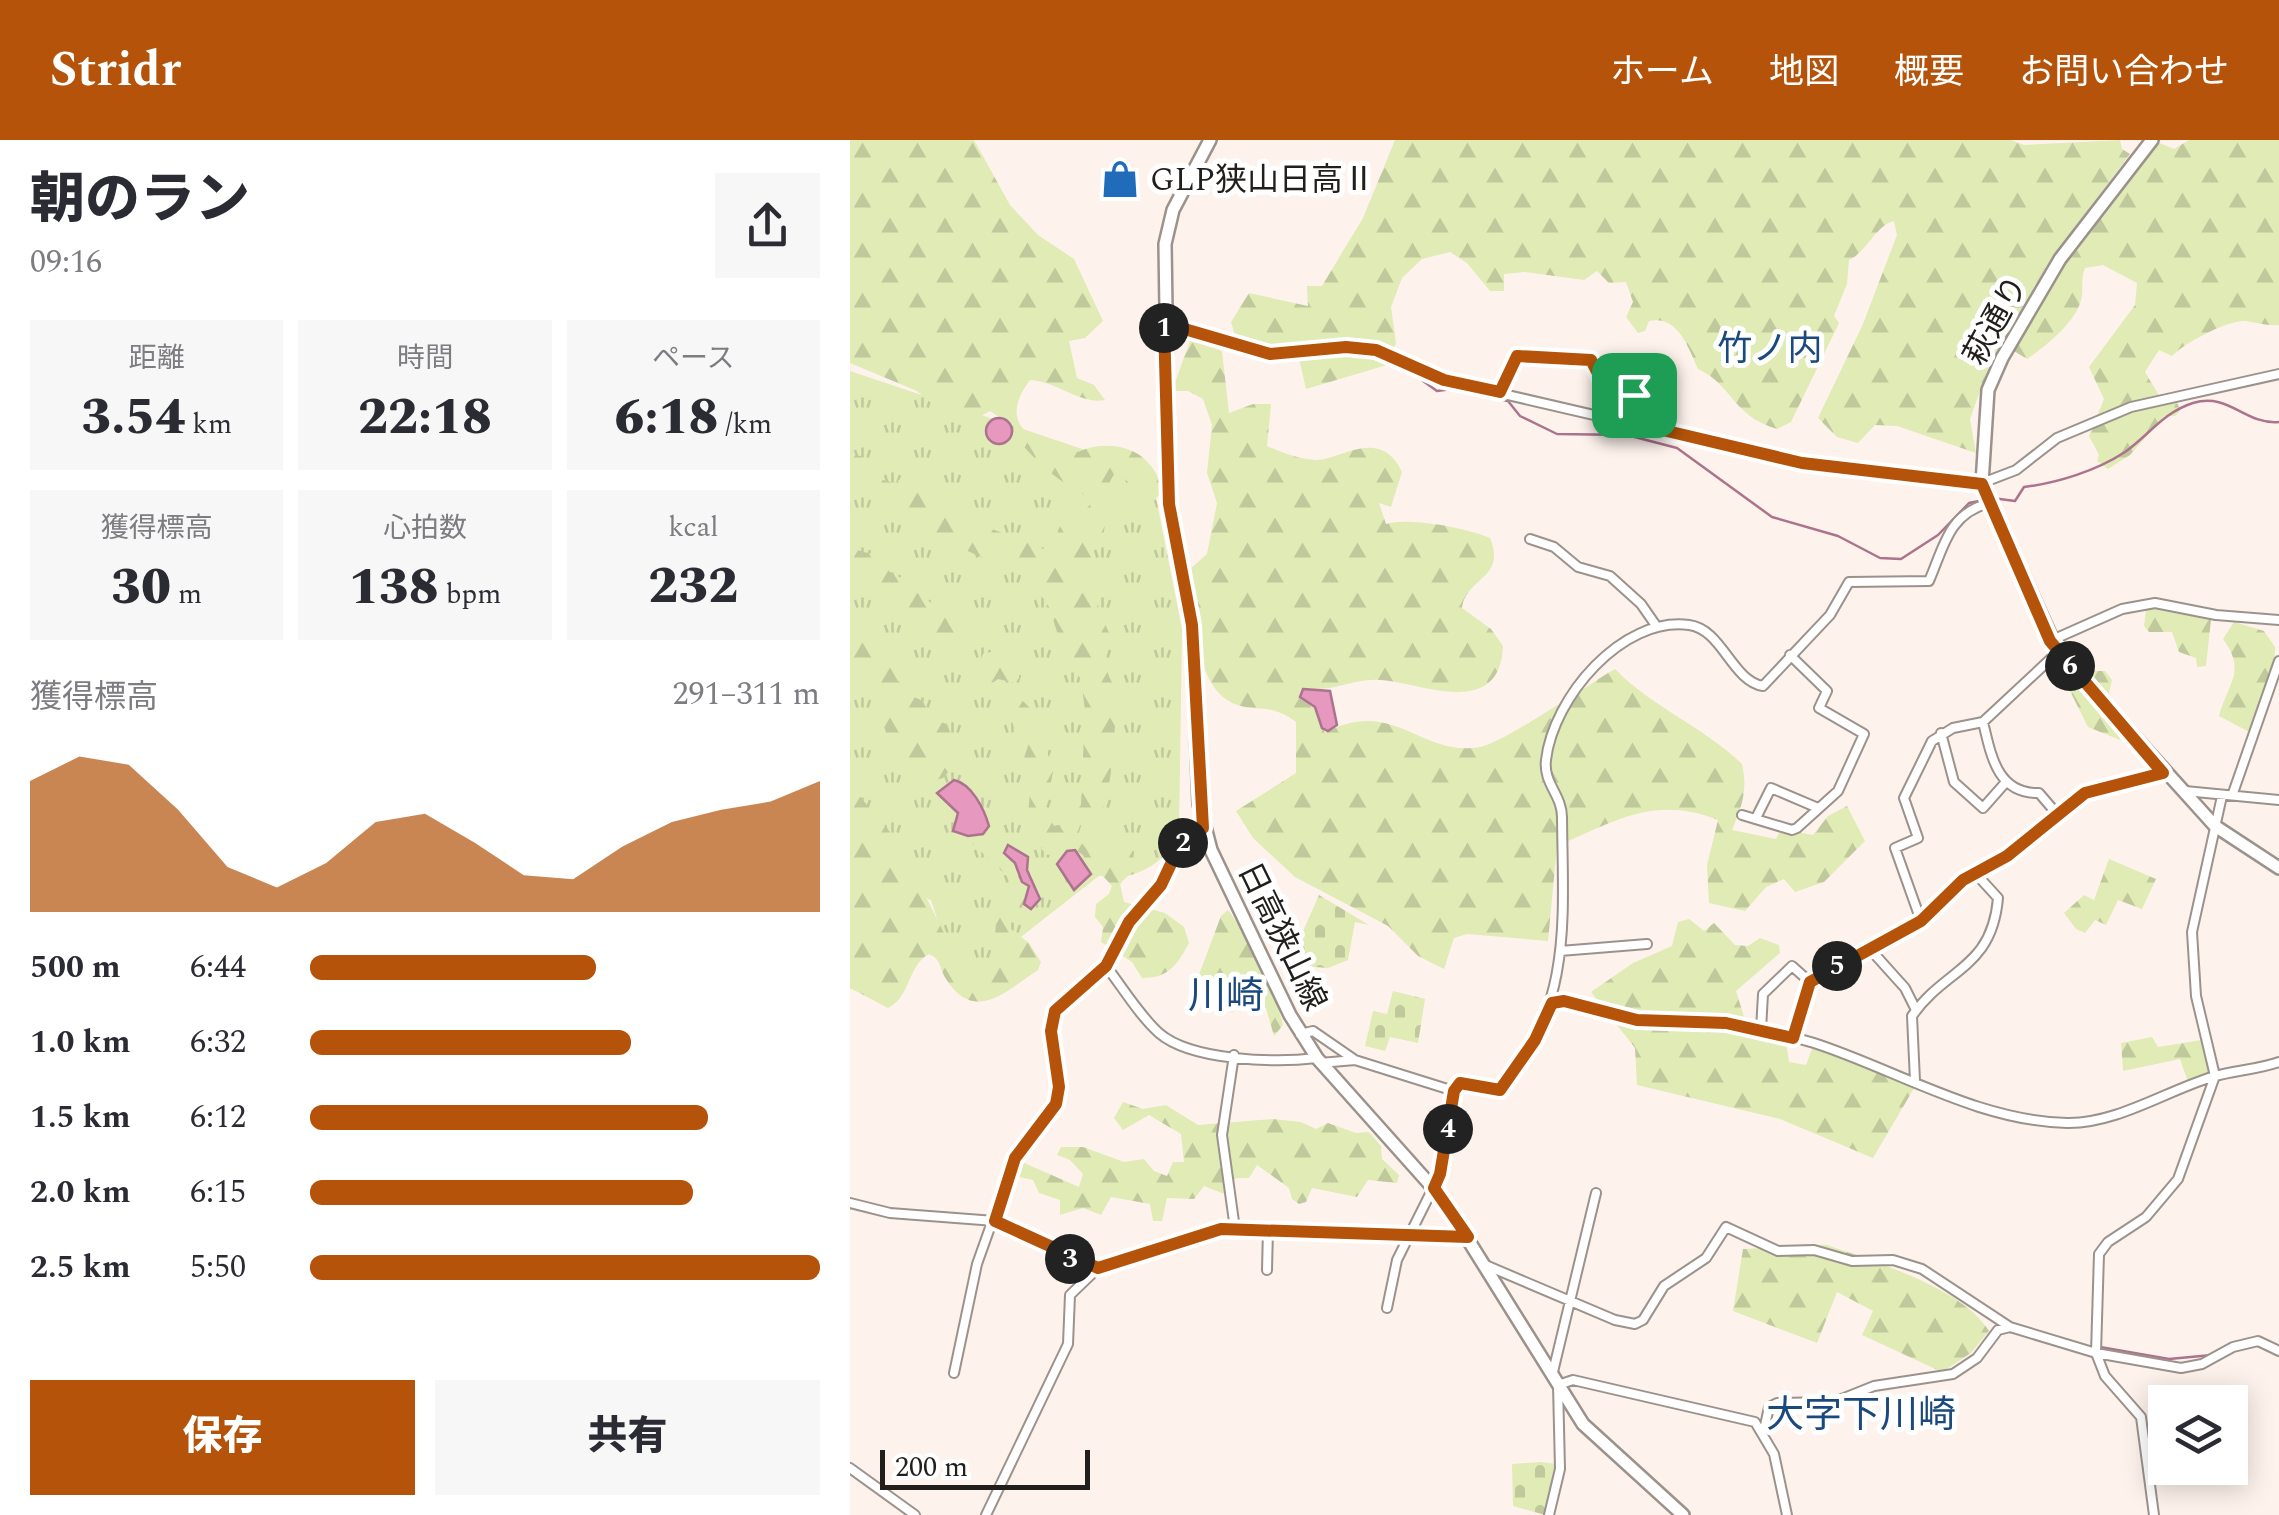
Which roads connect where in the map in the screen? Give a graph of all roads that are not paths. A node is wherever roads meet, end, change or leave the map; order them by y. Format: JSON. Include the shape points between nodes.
{"nodes":[{"id":1,"x":1210,"y":140,"type":"edge"},
{"id":2,"x":2152,"y":140,"type":"edge"},
{"id":3,"x":1164,"y":323,"type":"junction"},
{"id":4,"x":2279,"y":374,"type":"edge"},
{"id":5,"x":1500,"y":392,"type":"junction"},
{"id":6,"x":1667,"y":431,"type":"junction"},
{"id":7,"x":1982,"y":484,"type":"junction"},
{"id":8,"x":1989,"y":502,"type":"junction"},
{"id":9,"x":1530,"y":539,"type":"dead end"},
{"id":10,"x":2279,"y":620,"type":"edge"},
{"id":11,"x":1657,"y":628,"type":"junction"},
{"id":12,"x":2054,"y":647,"type":"junction"},
{"id":13,"x":1790,"y":655,"type":"junction"},
{"id":14,"x":2279,"y":661,"type":"edge"},
{"id":15,"x":1983,"y":722,"type":"junction"},
{"id":16,"x":1941,"y":733,"type":"junction"},
{"id":17,"x":2163,"y":773,"type":"junction"},
{"id":18,"x":2006,"y":782,"type":"junction"},
{"id":19,"x":2176,"y":788,"type":"junction"},
{"id":20,"x":2233,"y":792,"type":"junction"},
{"id":21,"x":2222,"y":796,"type":"junction"},
{"id":22,"x":2278,"y":803,"type":"edge"},
{"id":23,"x":1818,"y":808,"type":"junction"},
{"id":24,"x":1742,"y":814,"type":"dead end"},
{"id":25,"x":2057,"y":814,"type":"junction"},
{"id":26,"x":1756,"y":818,"type":"junction"},
{"id":27,"x":2215,"y":826,"type":"junction"},
{"id":28,"x":1203,"y":828,"type":"junction"},
{"id":29,"x":2279,"y":868,"type":"edge"},
{"id":30,"x":1978,"y":874,"type":"junction"},
{"id":31,"x":1921,"y":921,"type":"junction"},
{"id":32,"x":1647,"y":944,"type":"dead end"},
{"id":33,"x":1869,"y":948,"type":"junction"},
{"id":34,"x":1560,"y":951,"type":"junction"},
{"id":35,"x":1106,"y":966,"type":"junction"},
{"id":36,"x":1810,"y":982,"type":"junction"},
{"id":37,"x":1552,"y":1003,"type":"junction"},
{"id":38,"x":1916,"y":1010,"type":"junction"},
{"id":39,"x":1762,"y":1030,"type":"junction"},
{"id":40,"x":1300,"y":1034,"type":"junction"},
{"id":41,"x":1793,"y":1038,"type":"junction"},
{"id":42,"x":1234,"y":1055,"type":"junction"},
{"id":43,"x":1318,"y":1060,"type":"junction"},
{"id":44,"x":1355,"y":1060,"type":"junction"},
{"id":45,"x":2279,"y":1062,"type":"edge"},
{"id":46,"x":2215,"y":1076,"type":"junction"},
{"id":47,"x":1915,"y":1081,"type":"junction"},
{"id":48,"x":1454,"y":1091,"type":"junction"},
{"id":49,"x":1434,"y":1188,"type":"junction"},
{"id":50,"x":1596,"y":1193,"type":"dead end"},
{"id":51,"x":850,"y":1204,"type":"edge"},
{"id":52,"x":995,"y":1221,"type":"junction"},
{"id":53,"x":1235,"y":1229,"type":"junction"},
{"id":54,"x":1268,"y":1229,"type":"junction"},
{"id":55,"x":1411,"y":1234,"type":"junction"},
{"id":56,"x":1468,"y":1237,"type":"junction"},
{"id":57,"x":1483,"y":1264,"type":"junction"},
{"id":58,"x":1098,"y":1268,"type":"junction"},
{"id":59,"x":1267,"y":1270,"type":"dead end"},
{"id":60,"x":1570,"y":1302,"type":"junction"},
{"id":61,"x":1387,"y":1308,"type":"dead end"},
{"id":62,"x":2010,"y":1327,"type":"junction"},
{"id":63,"x":2279,"y":1351,"type":"edge"},
{"id":64,"x":2096,"y":1353,"type":"junction"},
{"id":65,"x":954,"y":1373,"type":"dead end"},
{"id":66,"x":1555,"y":1380,"type":"junction"},
{"id":67,"x":1764,"y":1430,"type":"junction"},
{"id":68,"x":850,"y":1468,"type":"edge"},
{"id":69,"x":915,"y":1515,"type":"edge"},
{"id":70,"x":986,"y":1515,"type":"edge"},
{"id":71,"x":1549,"y":1515,"type":"edge"},
{"id":72,"x":1683,"y":1515,"type":"edge"},
{"id":73,"x":1787,"y":1515,"type":"edge"},
{"id":74,"x":2154,"y":1515,"type":"edge"}],
"edges":[{"from":1,"to":3,"type":"main road","name":"日高狭山線","via":[[1166,229]]},
{"from":2,"to":7,"type":"main road","name":"萩通り","via":[[2060,259],[2002,358],[1988,390]]},
{"from":3,"to":5,"type":"street","via":[[1270,354],[1376,350],[1444,380]]},
{"from":3,"to":28,"type":"main road","name":"日高狭山線","via":[[1169,504],[1192,625]]},
{"from":4,"to":7,"type":"street","via":[[2132,406],[2057,438],[2016,470]]},
{"from":5,"to":6,"type":"street"},
{"from":5,"to":6,"type":"street","via":[[1514,356],[1591,360],[1603,383],[1638,398]]},
{"from":6,"to":7,"type":"street","via":[[1802,463]]},
{"from":7,"to":8,"type":"main road","name":"萩通り"},
{"from":8,"to":12,"type":"main road","name":"萩通り"},
{"from":8,"to":13,"type":"street","via":[[1956,521],[1929,582],[1849,582],[1830,614]]},
{"from":9,"to":11,"type":"street","via":[[1610,576]]},
{"from":10,"to":12,"type":"street","via":[[2154,603],[2122,610]]},
{"from":11,"to":13,"type":"street","via":[[1698,627],[1761,686]]},
{"from":11,"to":34,"type":"street","via":[[1630,638],[1581,683],[1548,744],[1547,782],[1563,813]]},
{"from":12,"to":15,"type":"street"},
{"from":12,"to":17,"type":"main road","name":"萩通り"},
{"from":13,"to":23,"type":"street","via":[[1827,691],[1819,708],[1864,734],[1838,791]]},
{"from":14,"to":20,"type":"street"},
{"from":15,"to":16,"type":"street"},
{"from":15,"to":18,"type":"street"},
{"from":16,"to":18,"type":"street","via":[[1954,782],[1982,808]]},
{"from":16,"to":31,"type":"street","via":[[1924,750],[1904,798],[1918,838],[1895,848]]},
{"from":17,"to":19,"type":"main road","name":"萩通り"},
{"from":17,"to":25,"type":"street","via":[[2094,789]]},
{"from":18,"to":25,"type":"street","via":[[2039,793]]},
{"from":19,"to":21,"type":"street"},
{"from":19,"to":27,"type":"main road","name":"萩通り"},
{"from":20,"to":21,"type":"street"},
{"from":20,"to":22,"type":"street"},
{"from":21,"to":27,"type":"street"},
{"from":23,"to":26,"type":"street","via":[[1792,830]]},
{"from":23,"to":26,"type":"street","via":[[1771,788]]},
{"from":24,"to":26,"type":"street"},
{"from":25,"to":30,"type":"street"},
{"from":27,"to":29,"type":"main road","name":"萩通り"},
{"from":27,"to":46,"type":"street","via":[[2192,932],[2196,996]]},
{"from":28,"to":35,"type":"street","via":[[1179,847]]},
{"from":28,"to":40,"type":"main road","name":"日高狭山線"},
{"from":30,"to":31,"type":"street"},
{"from":30,"to":38,"type":"street","via":[[1998,898],[1992,936]]},
{"from":31,"to":33,"type":"street"},
{"from":32,"to":34,"type":"street"},
{"from":33,"to":36,"type":"street"},
{"from":33,"to":38,"type":"street","via":[[1906,988]]},
{"from":34,"to":37,"type":"street"},
{"from":35,"to":42,"type":"street","via":[[1168,1040]]},
{"from":35,"to":52,"type":"street","via":[[1055,1011],[1056,1104],[1015,1158]]},
{"from":36,"to":39,"type":"street","via":[[1792,966],[1782,975],[1763,994]]},
{"from":36,"to":41,"type":"street"},
{"from":37,"to":39,"type":"street","via":[[1637,1020]]},
{"from":37,"to":48,"type":"street","via":[[1500,1090],[1460,1083]]},
{"from":38,"to":47,"type":"street"},
{"from":39,"to":41,"type":"street"},
{"from":40,"to":43,"type":"main road","name":"日高狭山線"},
{"from":40,"to":44,"type":"street","via":[[1313,1032]]},
{"from":41,"to":47,"type":"street"},
{"from":42,"to":43,"type":"street"},
{"from":42,"to":53,"type":"street","via":[[1222,1134]]},
{"from":43,"to":44,"type":"street"},
{"from":43,"to":49,"type":"main road","name":"日高狭山線"},
{"from":44,"to":48,"type":"street"},
{"from":45,"to":46,"type":"street"},
{"from":46,"to":47,"type":"street","via":[[2072,1123],[1996,1112]]},
{"from":46,"to":64,"type":"street","via":[[2178,1179],[2146,1217],[2100,1249]]},
{"from":48,"to":49,"type":"street"},
{"from":49,"to":55,"type":"street"},
{"from":49,"to":56,"type":"main road","name":"日高狭山線"},
{"from":50,"to":60,"type":"street"},
{"from":51,"to":52,"type":"street"},
{"from":52,"to":58,"type":"street"},
{"from":52,"to":65,"type":"street","via":[[977,1264]]},
{"from":53,"to":54,"type":"street"},
{"from":53,"to":58,"type":"street","via":[[1198,1234]]},
{"from":54,"to":55,"type":"street"},
{"from":54,"to":59,"type":"street"},
{"from":55,"to":56,"type":"street"},
{"from":55,"to":61,"type":"street","via":[[1397,1260]]},
{"from":56,"to":57,"type":"main road","name":"日高狭山線"},
{"from":57,"to":60,"type":"street"},
{"from":57,"to":66,"type":"main road","name":"日高狭山線"},
{"from":58,"to":70,"type":"street","via":[[1070,1294],[1068,1344]]},
{"from":60,"to":62,"type":"street","via":[[1615,1320],[1643,1320],[1664,1286],[1706,1258],[1726,1228],[1778,1251],[1814,1250],[1922,1269]]},
{"from":60,"to":66,"type":"street"},
{"from":62,"to":64,"type":"street"},
{"from":62,"to":67,"type":"street","via":[[1998,1330],[1977,1358],[1953,1374],[1874,1386],[1834,1402],[1778,1403],[1769,1408]]},
{"from":63,"to":64,"type":"street","via":[[2258,1342],[2233,1346],[2180,1368]]},
{"from":64,"to":74,"type":"street","via":[[2106,1376],[2142,1417]]},
{"from":66,"to":67,"type":"street","via":[[1755,1422]]},
{"from":66,"to":71,"type":"street","via":[[1560,1469]]},
{"from":66,"to":72,"type":"main road","name":"日高狭山線","via":[[1598,1440]]},
{"from":67,"to":73,"type":"street"},
{"from":68,"to":69,"type":"street"}]}
